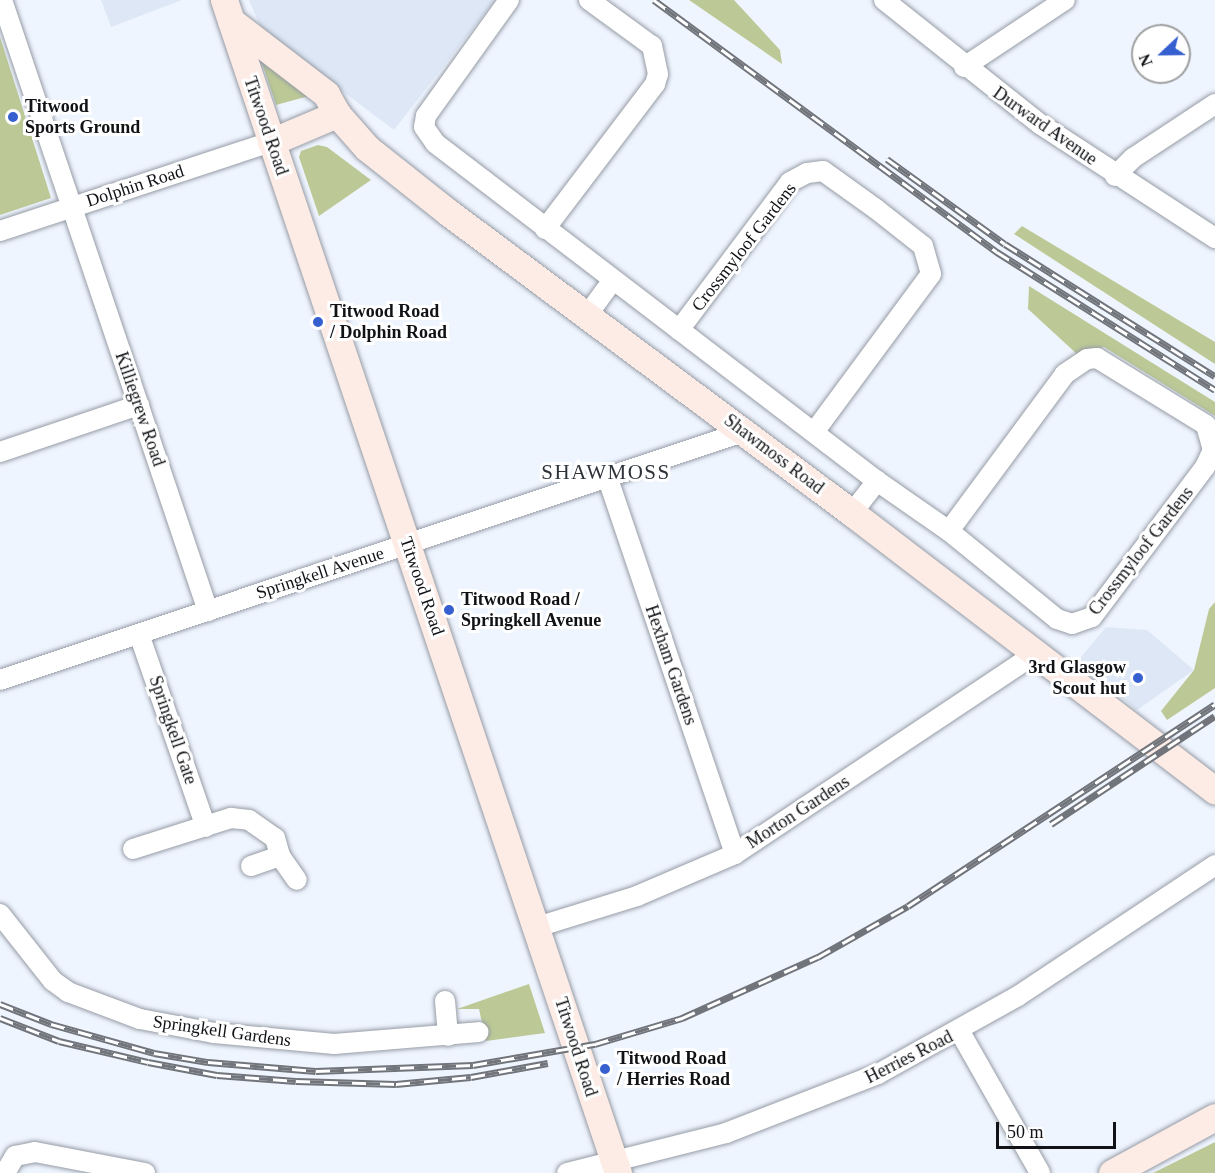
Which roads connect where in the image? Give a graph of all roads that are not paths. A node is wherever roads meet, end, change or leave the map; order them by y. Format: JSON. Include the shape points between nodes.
{"nodes":[{"id":1,"x":2,"y":0,"type":"edge"},
{"id":2,"x":509,"y":0,"type":"edge"},
{"id":3,"x":589,"y":0,"type":"edge"},
{"id":4,"x":884,"y":0,"type":"edge"},
{"id":5,"x":1065,"y":0,"type":"edge"},
{"id":6,"x":228,"y":10,"type":"edge"},
{"id":7,"x":964,"y":67,"type":"junction"},
{"id":8,"x":1215,"y":104,"type":"edge"},
{"id":9,"x":337,"y":114,"type":"junction"},
{"id":10,"x":271,"y":142,"type":"junction"},
{"id":11,"x":1115,"y":176,"type":"junction"},
{"id":12,"x":72,"y":207,"type":"junction"},
{"id":13,"x":545,"y":229,"type":"junction"},
{"id":14,"x":0,"y":231,"type":"edge"},
{"id":15,"x":1215,"y":238,"type":"edge"},
{"id":16,"x":613,"y":280,"type":"junction"},
{"id":17,"x":588,"y":314,"type":"junction"},
{"id":18,"x":679,"y":330,"type":"junction"},
{"id":19,"x":139,"y":405,"type":"junction"},
{"id":20,"x":743,"y":432,"type":"junction"},
{"id":21,"x":814,"y":432,"type":"junction"},
{"id":22,"x":0,"y":452,"type":"edge"},
{"id":23,"x":607,"y":476,"type":"junction"},
{"id":24,"x":877,"y":481,"type":"junction"},
{"id":25,"x":852,"y":513,"type":"junction"},
{"id":26,"x":950,"y":531,"type":"junction"},
{"id":27,"x":407,"y":544,"type":"junction"},
{"id":28,"x":208,"y":611,"type":"junction"},
{"id":29,"x":140,"y":634,"type":"junction"},
{"id":30,"x":1036,"y":653,"type":"junction"},
{"id":31,"x":0,"y":680,"type":"edge"},
{"id":32,"x":1215,"y":791,"type":"edge"},
{"id":33,"x":206,"y":826,"type":"junction"},
{"id":34,"x":133,"y":849,"type":"dead end"},
{"id":35,"x":735,"y":854,"type":"junction"},
{"id":36,"x":280,"y":856,"type":"junction"},
{"id":37,"x":1215,"y":865,"type":"edge"},
{"id":38,"x":250,"y":866,"type":"dead end"},
{"id":39,"x":297,"y":880,"type":"dead end"},
{"id":40,"x":0,"y":914,"type":"edge"},
{"id":41,"x":537,"y":927,"type":"junction"},
{"id":42,"x":445,"y":1001,"type":"dead end"},
{"id":43,"x":479,"y":1032,"type":"dead end"},
{"id":44,"x":960,"y":1032,"type":"junction"},
{"id":45,"x":448,"y":1036,"type":"junction"},
{"id":46,"x":1215,"y":1117,"type":"edge"},
{"id":47,"x":616,"y":1168,"type":"edge"},
{"id":48,"x":7,"y":1169,"type":"edge"},
{"id":49,"x":145,"y":1173,"type":"edge"},
{"id":50,"x":567,"y":1173,"type":"edge"},
{"id":51,"x":1040,"y":1173,"type":"edge"},
{"id":52,"x":1112,"y":1173,"type":"edge"}],
"edges":[{"from":1,"to":12,"type":"street","name":"Killiegrew Road"},
{"from":2,"to":13,"type":"street","name":"Crossmyloof Gardens","via":[[426,116],[424,127],[435,143]]},
{"from":3,"to":13,"type":"street","via":[[652,46],[658,74],[655,84]]},
{"from":4,"to":7,"type":"street","name":"Durward Avenue"},
{"from":5,"to":7,"type":"street"},
{"from":6,"to":9,"type":"street","name":"Shawmoss Road","via":[[326,94]]},
{"from":6,"to":10,"type":"street","name":"Titwood Road"},
{"from":7,"to":11,"type":"street","name":"Durward Avenue"},
{"from":8,"to":11,"type":"street","via":[[1133,158]]},
{"from":9,"to":10,"type":"street"},
{"from":9,"to":17,"type":"street","name":"Shawmoss Road","via":[[367,148]]},
{"from":10,"to":12,"type":"street","name":"Dolphin Road"},
{"from":10,"to":27,"type":"street","name":"Titwood Road"},
{"from":11,"to":15,"type":"street","name":"Durward Avenue"},
{"from":12,"to":14,"type":"street","name":"Dolphin Road"},
{"from":12,"to":19,"type":"street","name":"Killiegrew Road"},
{"from":13,"to":16,"type":"street","name":"Crossmyloof Gardens"},
{"from":16,"to":17,"type":"street"},
{"from":16,"to":18,"type":"street","name":"Crossmyloof Gardens"},
{"from":17,"to":20,"type":"street","name":"Shawmoss Road"},
{"from":18,"to":21,"type":"street","name":"Crossmyloof Gardens"},
{"from":18,"to":21,"type":"street","name":"Crossmyloof Gardens","via":[[790,182],[807,173],[823,171],[876,209],[923,246],[931,274]]},
{"from":19,"to":22,"type":"street"},
{"from":19,"to":28,"type":"street","name":"Killiegrew Road"},
{"from":20,"to":23,"type":"street","name":"Springkell Avenue"},
{"from":20,"to":25,"type":"street","name":"Shawmoss Road"},
{"from":21,"to":24,"type":"street","name":"Crossmyloof Gardens"},
{"from":23,"to":27,"type":"street","name":"Springkell Avenue"},
{"from":23,"to":35,"type":"street","name":"Hexham Gardens"},
{"from":24,"to":25,"type":"street"},
{"from":24,"to":26,"type":"street","name":"Crossmyloof Gardens"},
{"from":25,"to":30,"type":"street","name":"Shawmoss Road"},
{"from":26,"to":26,"type":"street","name":"Crossmyloof Gardens","via":[[1065,374],[1087,359],[1097,358],[1206,425],[1213,450],[1205,467],[1085,621],[1072,624],[1057,619]]},
{"from":27,"to":28,"type":"street","name":"Springkell Avenue"},
{"from":27,"to":41,"type":"street","name":"Titwood Road"},
{"from":28,"to":29,"type":"street","name":"Springkell Avenue"},
{"from":29,"to":31,"type":"street","name":"Springkell Avenue"},
{"from":29,"to":33,"type":"street","name":"Springkell Gate"},
{"from":30,"to":32,"type":"street","name":"Shawmoss Road"},
{"from":30,"to":35,"type":"street","name":"Morton Gardens"},
{"from":33,"to":34,"type":"street"},
{"from":33,"to":36,"type":"street","via":[[231,818],[249,820],[275,838]]},
{"from":35,"to":41,"type":"street","name":"Morton Gardens","via":[[637,896]]},
{"from":36,"to":38,"type":"street"},
{"from":36,"to":39,"type":"street"},
{"from":37,"to":44,"type":"street","name":"Herries Road"},
{"from":40,"to":45,"type":"street","name":"Springkell Gardens","via":[[53,981],[68,992],[140,1018],[214,1033],[295,1042],[368,1043]]},
{"from":41,"to":47,"type":"street","name":"Titwood Road"},
{"from":42,"to":45,"type":"street"},
{"from":43,"to":45,"type":"street","name":"Springkell Gardens"},
{"from":44,"to":47,"type":"street","name":"Herries Road","via":[[878,1074],[778,1116]]},
{"from":44,"to":51,"type":"street"},
{"from":46,"to":52,"type":"street"},
{"from":47,"to":50,"type":"street","name":"Herries Road"},
{"from":48,"to":49,"type":"street","via":[[15,1156],[35,1152]]}]}
